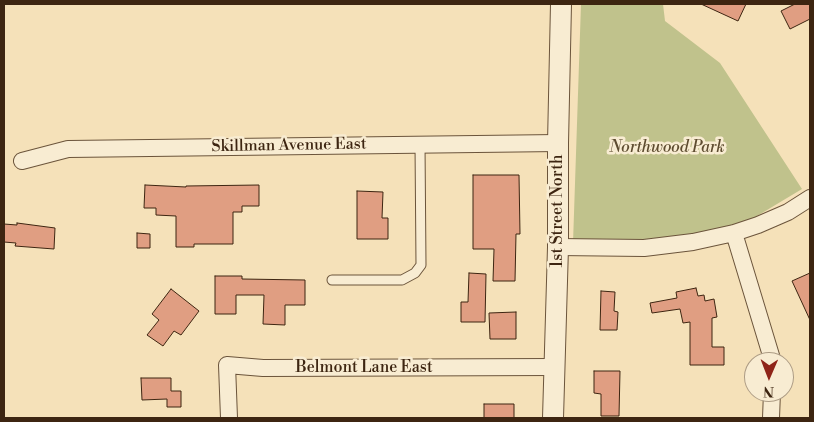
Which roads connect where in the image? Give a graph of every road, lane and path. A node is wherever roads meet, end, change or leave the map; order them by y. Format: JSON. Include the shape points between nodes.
{"nodes":[{"id":1,"x":560,"y":4,"type":"edge"},
{"id":2,"x":558,"y":143,"type":"junction"},
{"id":3,"x":420,"y":144,"type":"junction"},
{"id":4,"x":22,"y":161,"type":"dead end"},
{"id":5,"x":810,"y":198,"type":"edge"},
{"id":6,"x":734,"y":233,"type":"junction"},
{"id":7,"x":558,"y":247,"type":"junction"},
{"id":8,"x":332,"y":280,"type":"dead end"},
{"id":9,"x":770,"y":352,"type":"edge"},
{"id":10,"x":554,"y":367,"type":"junction"},
{"id":11,"x":772,"y":402,"type":"edge"},
{"id":12,"x":229,"y":418,"type":"edge"},
{"id":13,"x":553,"y":418,"type":"edge"},
{"id":14,"x":771,"y":418,"type":"edge"}],
"edges":[{"from":1,"to":2,"type":"street","name":"1st Street North"},
{"from":2,"to":3,"type":"street","name":"Skillman Avenue East"},
{"from":2,"to":7,"type":"street","name":"1st Street North"},
{"from":3,"to":4,"type":"street","name":"Skillman Avenue East","via":[[68,149]]},
{"from":3,"to":8,"type":"lane","via":[[421,265],[415,273],[402,280]]},
{"from":5,"to":6,"type":"street","via":[[788,212]]},
{"from":6,"to":7,"type":"street","via":[[644,248]]},
{"from":6,"to":9,"type":"street"},
{"from":7,"to":10,"type":"street","name":"1st Street North"},
{"from":10,"to":12,"type":"street","name":"Belmont Lane East","via":[[263,368],[227,365]]},
{"from":10,"to":13,"type":"street","name":"1st Street North"},
{"from":11,"to":14,"type":"street"}]}
